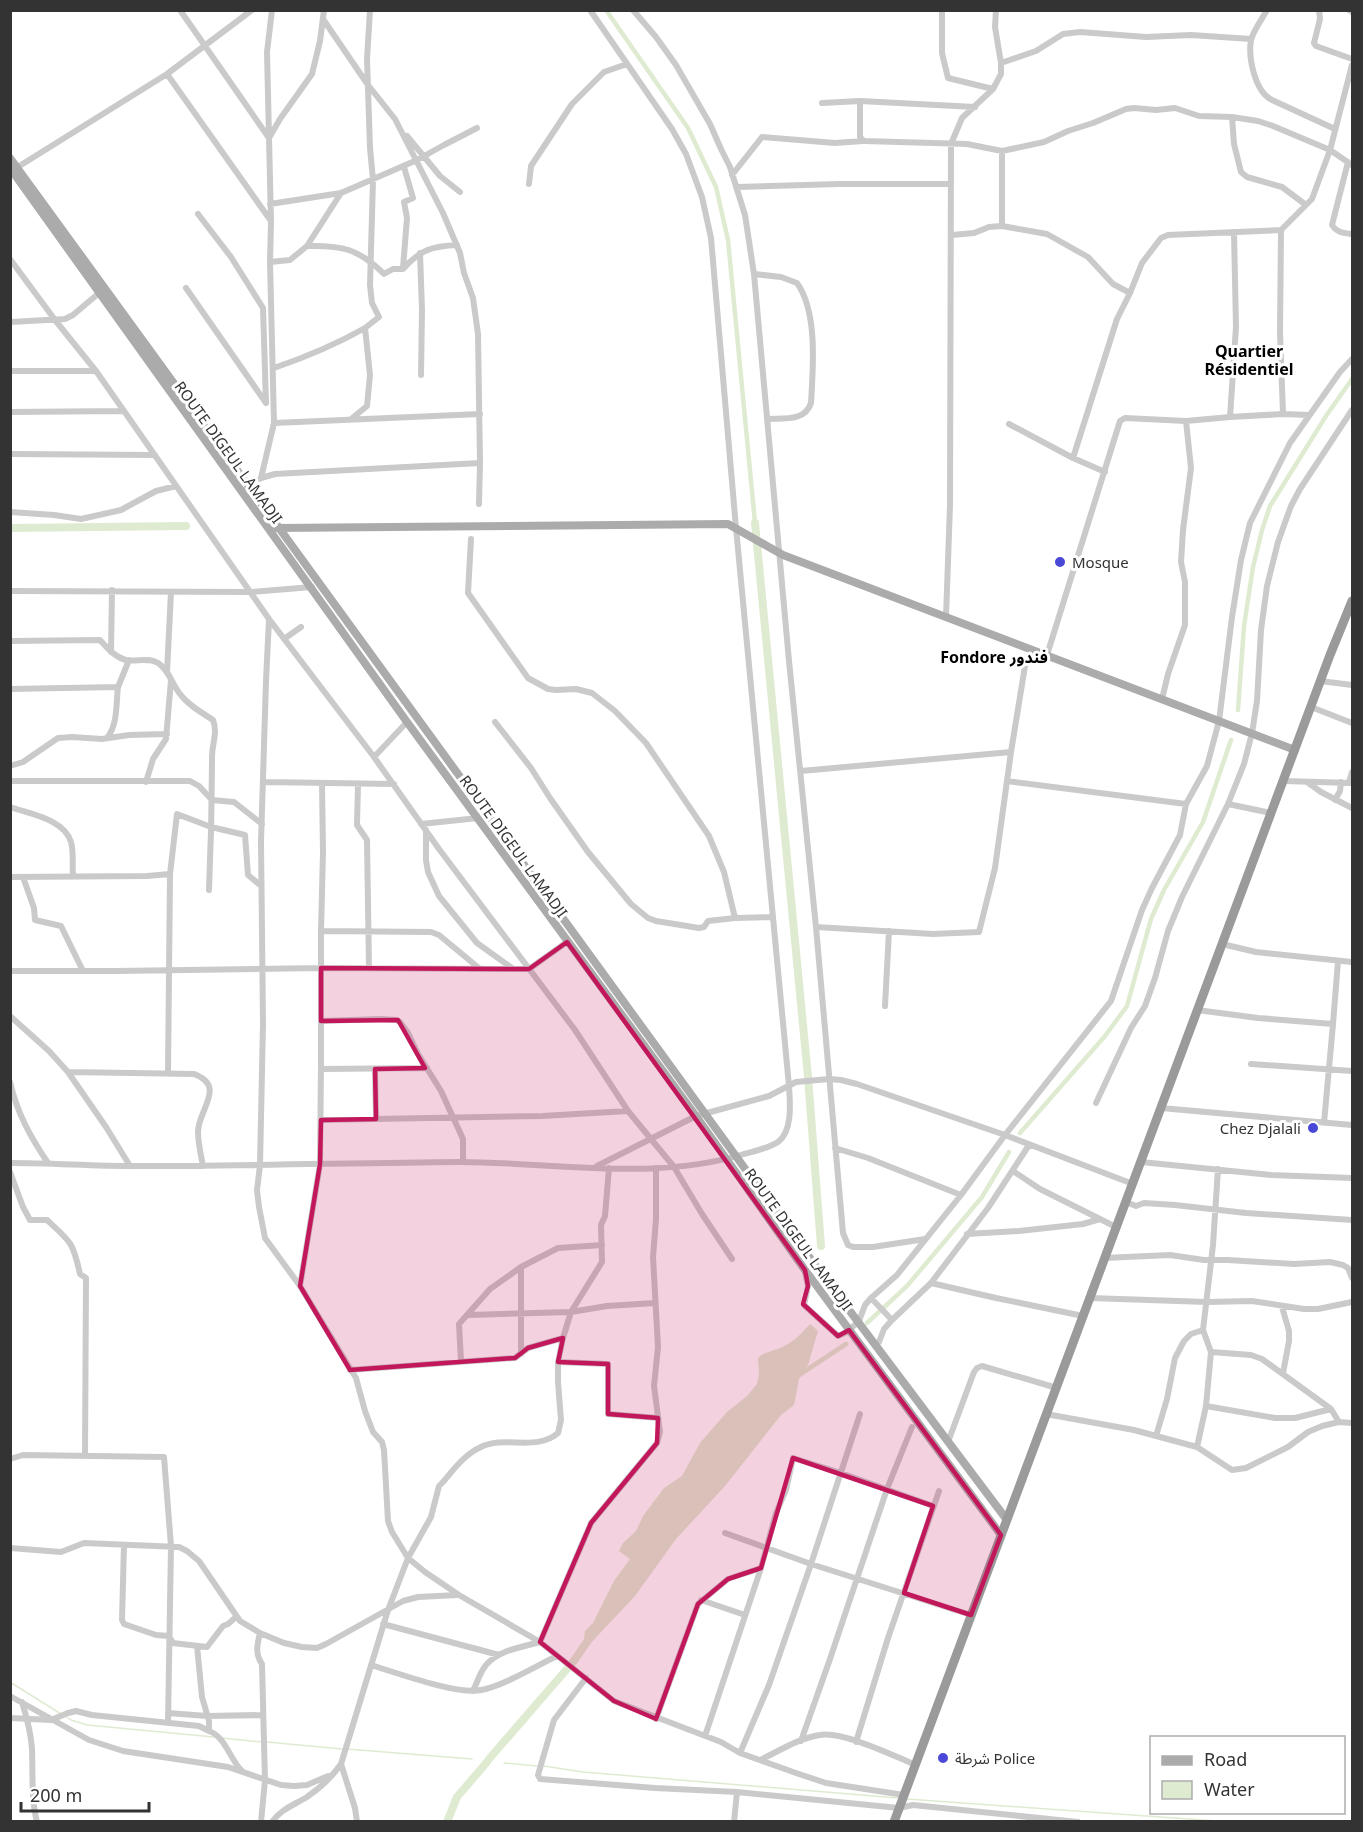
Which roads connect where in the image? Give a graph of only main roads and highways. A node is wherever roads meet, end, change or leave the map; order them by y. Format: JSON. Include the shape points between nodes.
{"nodes":[{"id":1,"x":10,"y":158,"type":"edge"},
{"id":2,"x":13,"y":168,"type":"edge"},
{"id":3,"x":245,"y":490,"type":"junction"},
{"id":4,"x":267,"y":528,"type":"junction"},
{"id":5,"x":278,"y":528,"type":"junction"},
{"id":6,"x":1353,"y":601,"type":"edge"},
{"id":7,"x":1295,"y":750,"type":"junction"},
{"id":8,"x":1007,"y":1520,"type":"junction"},
{"id":9,"x":1001,"y":1535,"type":"junction"},
{"id":10,"x":894,"y":1821,"type":"edge"}],
"edges":[{"from":1,"to":2,"type":"main road","name":"ROUTE DIGEUL LAMADJI"},
{"from":2,"to":3,"type":"main road","name":"ROUTE DIGEUL LAMADJI"},
{"from":2,"to":3,"type":"main road","name":"ROUTE DIGEUL LAMADJI","via":[[99,293]]},
{"from":3,"to":4,"type":"main road","name":"ROUTE DIGEUL LAMADJI"},
{"from":3,"to":5,"type":"main road","name":"ROUTE DIGEUL LAMADJI"},
{"from":4,"to":5,"type":"main road"},
{"from":4,"to":9,"type":"main road","name":"ROUTE DIGEUL LAMADJI"},
{"from":5,"to":7,"type":"main road","via":[[728,524],[776,552]]},
{"from":5,"to":8,"type":"main road","name":"ROUTE DIGEUL LAMADJI"},
{"from":6,"to":7,"type":"highway"},
{"from":7,"to":8,"type":"highway"},
{"from":8,"to":9,"type":"highway"},
{"from":9,"to":10,"type":"highway"}]}
